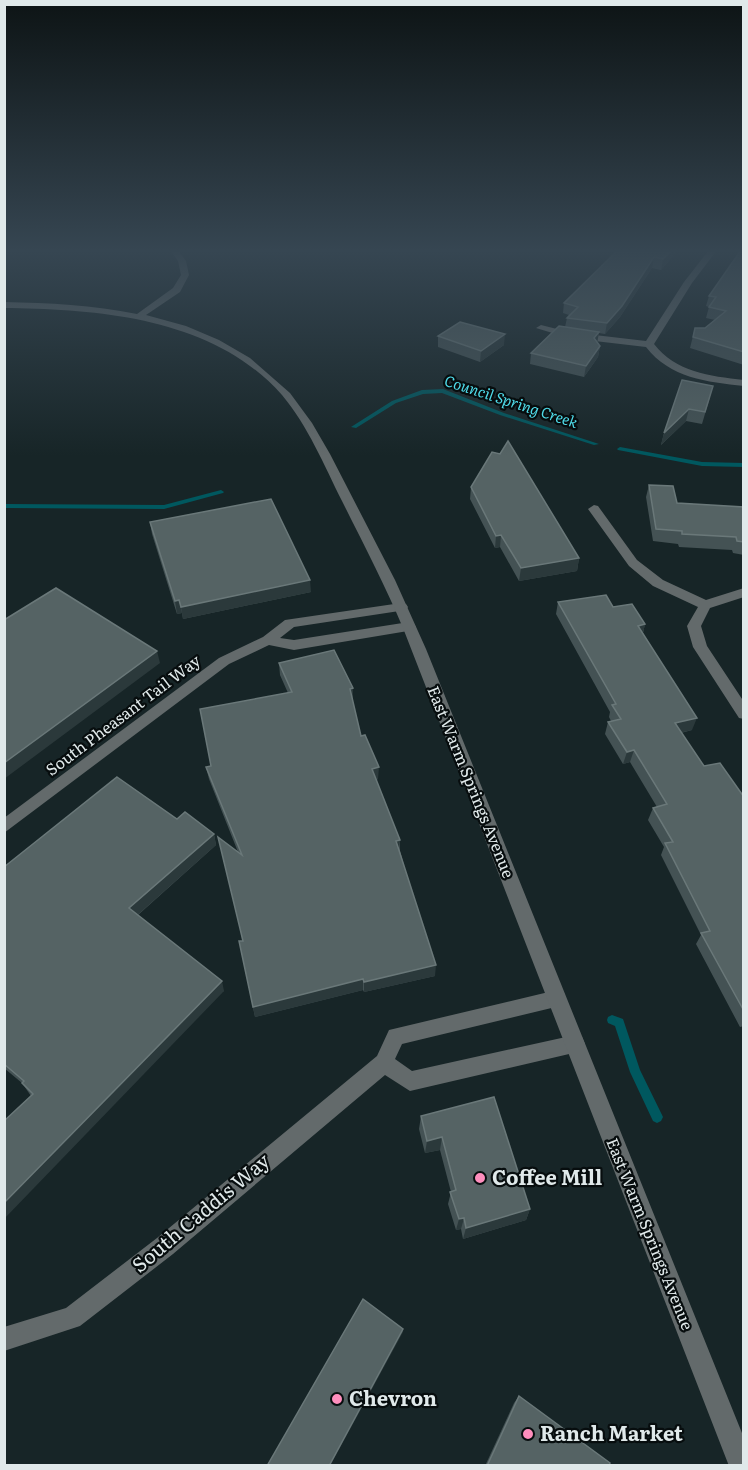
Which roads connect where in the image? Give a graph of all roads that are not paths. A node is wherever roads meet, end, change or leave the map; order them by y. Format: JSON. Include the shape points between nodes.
{"nodes":[{"id":1,"x":148,"y":319,"type":"edge"},
{"id":2,"x":665,"y":319,"type":"edge"},
{"id":3,"x":541,"y":328,"type":"dead end"},
{"id":4,"x":649,"y":344,"type":"junction"},
{"id":5,"x":744,"y":383,"type":"edge"},
{"id":6,"x":594,"y":510,"type":"dead end"},
{"id":7,"x":744,"y":592,"type":"edge"},
{"id":8,"x":705,"y":605,"type":"junction"},
{"id":9,"x":401,"y":607,"type":"junction"},
{"id":10,"x":409,"y":627,"type":"junction"},
{"id":11,"x":268,"y":640,"type":"junction"},
{"id":12,"x":744,"y":714,"type":"edge"},
{"id":13,"x":4,"y":827,"type":"edge"},
{"id":14,"x":557,"y":999,"type":"junction"},
{"id":15,"x":575,"y":1044,"type":"junction"},
{"id":16,"x":384,"y":1063,"type":"junction"},
{"id":17,"x":4,"y":1339,"type":"edge"},
{"id":18,"x":742,"y":1466,"type":"edge"}],
"edges":[{"from":1,"to":9,"type":"street","name":"East Warm Springs Avenue","via":[[233,350],[277,384],[320,446]]},
{"from":2,"to":4,"type":"street"},
{"from":3,"to":4,"type":"street"},
{"from":4,"to":5,"type":"street","via":[[657,357],[674,368]]},
{"from":6,"to":8,"type":"street","via":[[633,563],[658,583]]},
{"from":7,"to":8,"type":"street"},
{"from":8,"to":12,"type":"street","via":[[694,626],[700,647]]},
{"from":9,"to":10,"type":"street","name":"East Warm Springs Avenue"},
{"from":9,"to":11,"type":"street","name":"South Pheasant Tail Way","via":[[290,623]]},
{"from":10,"to":11,"type":"street","via":[[294,645]]},
{"from":10,"to":14,"type":"street","name":"East Warm Springs Avenue"},
{"from":11,"to":13,"type":"street","name":"South Pheasant Tail Way","via":[[224,661]]},
{"from":14,"to":15,"type":"street","name":"East Warm Springs Avenue"},
{"from":14,"to":16,"type":"street","name":"South Caddis Way","via":[[396,1036]]},
{"from":15,"to":16,"type":"street","via":[[410,1081]]},
{"from":15,"to":18,"type":"street","name":"East Warm Springs Avenue"},
{"from":16,"to":17,"type":"street","name":"South Caddis Way","via":[[165,1246],[72,1318]]}]}
